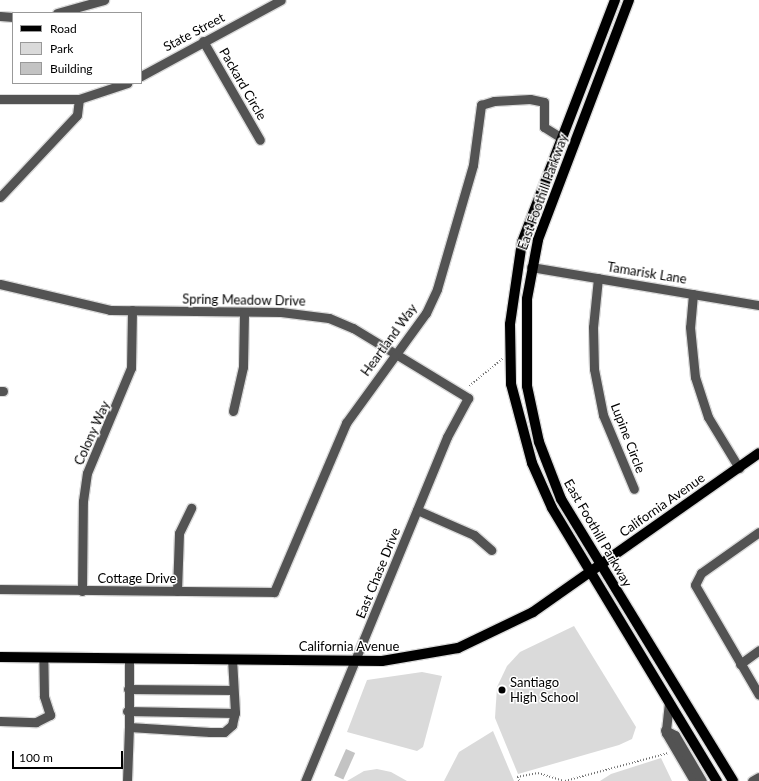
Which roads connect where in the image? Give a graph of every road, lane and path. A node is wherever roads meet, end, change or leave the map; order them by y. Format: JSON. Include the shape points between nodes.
{"nodes":[{"id":1,"x":104,"y":0,"type":"edge"},
{"id":2,"x":281,"y":0,"type":"edge"},
{"id":3,"x":615,"y":0,"type":"edge"},
{"id":4,"x":622,"y":0,"type":"edge"},
{"id":5,"x":629,"y":0,"type":"edge"},
{"id":6,"x":61,"y":12,"type":"edge"},
{"id":7,"x":0,"y":16,"type":"edge"},
{"id":8,"x":12,"y":16,"type":"edge"},
{"id":9,"x":608,"y":23,"type":"junction"},
{"id":10,"x":203,"y":41,"type":"junction"},
{"id":11,"x":142,"y":75,"type":"edge"},
{"id":12,"x":124,"y":84,"type":"edge"},
{"id":13,"x":0,"y":98,"type":"edge"},
{"id":14,"x":80,"y":99,"type":"junction"},
{"id":15,"x":563,"y":139,"type":"junction"},
{"id":16,"x":260,"y":140,"type":"dead end"},
{"id":17,"x":542,"y":192,"type":"junction"},
{"id":18,"x":0,"y":198,"type":"edge"},
{"id":19,"x":531,"y":267,"type":"junction"},
{"id":20,"x":598,"y":278,"type":"junction"},
{"id":21,"x":0,"y":284,"type":"edge"},
{"id":22,"x":693,"y":294,"type":"junction"},
{"id":23,"x":759,"y":305,"type":"edge"},
{"id":24,"x":132,"y":310,"type":"junction"},
{"id":25,"x":244,"y":313,"type":"junction"},
{"id":26,"x":396,"y":354,"type":"junction"},
{"id":27,"x":502,"y":359,"type":"dead end"},
{"id":28,"x":469,"y":386,"type":"dead end"},
{"id":29,"x":468,"y":398,"type":"joint"},
{"id":30,"x":233,"y":411,"type":"dead end"},
{"id":31,"x":759,"y":453,"type":"edge"},
{"id":32,"x":739,"y":468,"type":"junction"},
{"id":33,"x":634,"y":489,"type":"dead end"},
{"id":34,"x":191,"y":508,"type":"dead end"},
{"id":35,"x":417,"y":510,"type":"junction"},
{"id":36,"x":759,"y":532,"type":"edge"},
{"id":37,"x":491,"y":550,"type":"dead end"},
{"id":38,"x":600,"y":566,"type":"junction"},
{"id":39,"x":590,"y":573,"type":"junction"},
{"id":40,"x":0,"y":589,"type":"edge"},
{"id":41,"x":82,"y":591,"type":"junction"},
{"id":42,"x":177,"y":591,"type":"junction"},
{"id":43,"x":274,"y":592,"type":"joint"},
{"id":44,"x":759,"y":650,"type":"edge"},
{"id":45,"x":0,"y":657,"type":"edge"},
{"id":46,"x":43,"y":657,"type":"junction"},
{"id":47,"x":129,"y":658,"type":"junction"},
{"id":48,"x":232,"y":659,"type":"junction"},
{"id":49,"x":356,"y":661,"type":"junction"},
{"id":50,"x":740,"y":664,"type":"junction"},
{"id":51,"x":128,"y":689,"type":"junction"},
{"id":52,"x":234,"y":690,"type":"junction"},
{"id":53,"x":759,"y":695,"type":"edge"},
{"id":54,"x":668,"y":702,"type":"junction"},
{"id":55,"x":127,"y":711,"type":"junction"},
{"id":56,"x":235,"y":713,"type":"junction"},
{"id":57,"x":0,"y":721,"type":"edge"},
{"id":58,"x":129,"y":727,"type":"junction"},
{"id":59,"x":665,"y":730,"type":"junction"},
{"id":60,"x":670,"y":752,"type":"dead end"},
{"id":61,"x":759,"y":777,"type":"edge"},
{"id":62,"x":126,"y":781,"type":"edge"},
{"id":63,"x":305,"y":781,"type":"edge"},
{"id":64,"x":519,"y":781,"type":"edge"},
{"id":65,"x":565,"y":781,"type":"edge"},
{"id":66,"x":694,"y":781,"type":"edge"},
{"id":67,"x":702,"y":781,"type":"edge"},
{"id":68,"x":717,"y":781,"type":"edge"},
{"id":69,"x":732,"y":781,"type":"edge"},
{"id":70,"x":752,"y":781,"type":"edge"}],
"edges":[{"from":1,"to":6,"type":"street"},
{"from":2,"to":10,"type":"street","name":"State Street"},
{"from":3,"to":9,"type":"main road","name":"East Foothill Parkway"},
{"from":4,"to":9,"type":"main road"},
{"from":5,"to":19,"type":"main road","name":"East Foothill Parkway"},
{"from":7,"to":8,"type":"street"},
{"from":9,"to":15,"type":"main road","name":"East Foothill Parkway"},
{"from":10,"to":11,"type":"street","name":"State Street"},
{"from":10,"to":16,"type":"street","name":"Packard Circle"},
{"from":12,"to":14,"type":"street"},
{"from":13,"to":14,"type":"street"},
{"from":14,"to":18,"type":"street","via":[[77,114]]},
{"from":15,"to":17,"type":"main road","name":"East Foothill Parkway"},
{"from":15,"to":26,"type":"street","name":"Heartland Way","via":[[544,127],[544,102],[530,99],[494,101],[481,106],[473,165],[436,289],[426,313]]},
{"from":17,"to":19,"type":"main road","via":[[543,202],[527,259]]},
{"from":17,"to":39,"type":"main road","name":"East Foothill Parkway","via":[[522,242],[513,287],[511,384],[532,463],[552,508]]},
{"from":19,"to":20,"type":"street","name":"Tamarisk Lane"},
{"from":19,"to":38,"type":"main road","name":"East Foothill Parkway","via":[[524,346],[533,417],[554,482]]},
{"from":20,"to":22,"type":"street","name":"Tamarisk Lane"},
{"from":20,"to":33,"type":"street","name":"Lupine Circle","via":[[593,327],[594,369],[603,415]]},
{"from":21,"to":24,"type":"street","name":"Spring Meadow Drive","via":[[89,308]]},
{"from":22,"to":23,"type":"street","name":"Tamarisk Lane"},
{"from":22,"to":32,"type":"street","via":[[690,327],[695,377],[708,417]]},
{"from":24,"to":25,"type":"street","name":"Spring Meadow Drive"},
{"from":24,"to":41,"type":"street","name":"Colony Way","via":[[132,368],[87,473],[83,501]]},
{"from":25,"to":26,"type":"street","name":"Spring Meadow Drive","via":[[303,313],[329,318],[353,328]]},
{"from":25,"to":30,"type":"street","via":[[243,367]]},
{"from":26,"to":29,"type":"street","name":"Spring Meadow Drive"},
{"from":26,"to":43,"type":"street","name":"Heartland Way","via":[[346,423]]},
{"from":27,"to":28,"type":"path"},
{"from":29,"to":35,"type":"street","name":"East Chase Drive"},
{"from":31,"to":32,"type":"main road","name":"California Avenue"},
{"from":32,"to":38,"type":"main road","name":"California Avenue"},
{"from":34,"to":42,"type":"street","via":[[178,533]]},
{"from":35,"to":37,"type":"street","via":[[474,535]]},
{"from":35,"to":49,"type":"street","name":"East Chase Drive"},
{"from":36,"to":50,"type":"street","via":[[701,573],[695,585]]},
{"from":38,"to":39,"type":"main road","name":"California Avenue"},
{"from":38,"to":69,"type":"main road","name":"East Foothill Parkway"},
{"from":39,"to":49,"type":"main road","name":"California Avenue","via":[[520,621],[473,643],[416,657]]},
{"from":39,"to":54,"type":"main road","name":"East Foothill Parkway"},
{"from":40,"to":41,"type":"street","name":"Cottage Drive"},
{"from":41,"to":42,"type":"street","name":"Cottage Drive"},
{"from":42,"to":43,"type":"street","name":"Cottage Drive"},
{"from":44,"to":50,"type":"street"},
{"from":45,"to":46,"type":"main road","name":"California Avenue"},
{"from":46,"to":47,"type":"main road","name":"California Avenue"},
{"from":46,"to":57,"type":"street","via":[[44,696],[50,715],[36,722]]},
{"from":47,"to":48,"type":"main road","name":"California Avenue"},
{"from":47,"to":51,"type":"street"},
{"from":48,"to":49,"type":"main road","name":"California Avenue"},
{"from":48,"to":52,"type":"street"},
{"from":49,"to":63,"type":"street","name":"East Chase Drive"},
{"from":50,"to":53,"type":"street"},
{"from":51,"to":52,"type":"street"},
{"from":51,"to":55,"type":"street"},
{"from":52,"to":56,"type":"street"},
{"from":54,"to":59,"type":"street"},
{"from":54,"to":68,"type":"main road","name":"East Foothill Parkway"},
{"from":55,"to":56,"type":"street"},
{"from":55,"to":58,"type":"street"},
{"from":56,"to":58,"type":"street","via":[[232,725],[224,732]]},
{"from":58,"to":62,"type":"street"},
{"from":59,"to":66,"type":"street"},
{"from":59,"to":67,"type":"street","via":[[675,735]]},
{"from":60,"to":65,"type":"path"},
{"from":61,"to":70,"type":"street"},
{"from":64,"to":65,"type":"path","via":[[517,777],[538,773]]}]}
